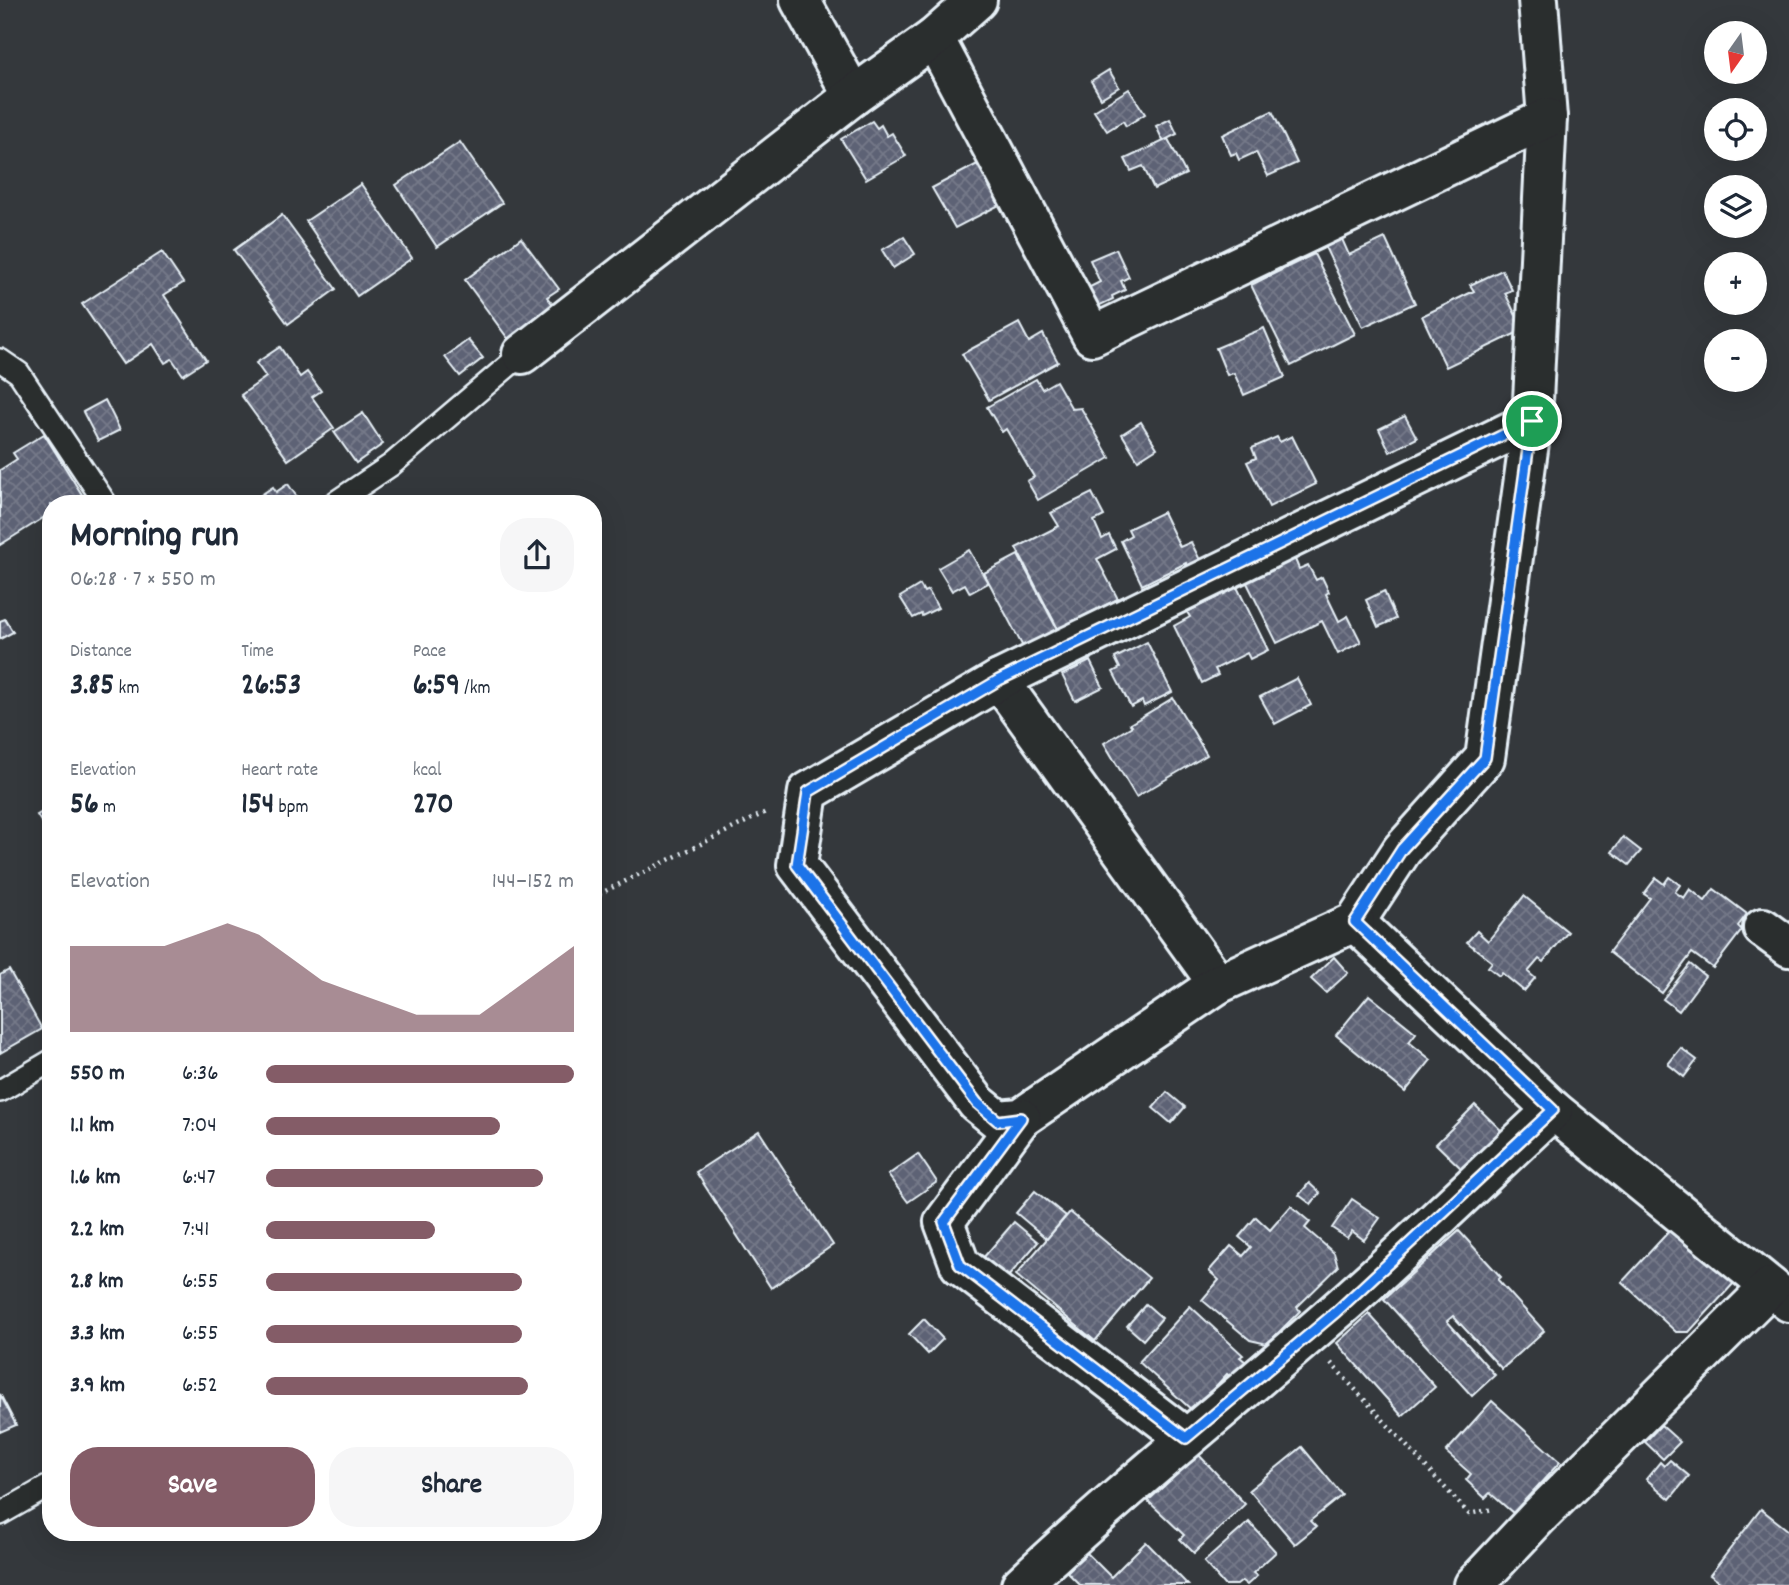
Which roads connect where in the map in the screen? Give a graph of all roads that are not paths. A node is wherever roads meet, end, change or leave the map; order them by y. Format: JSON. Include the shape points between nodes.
{"nodes":[{"id":1,"x":800,"y":0,"type":"edge"},
{"id":2,"x":977,"y":0,"type":"edge"},
{"id":3,"x":1538,"y":0,"type":"edge"},
{"id":4,"x":934,"y":38,"type":"junction"},
{"id":5,"x":853,"y":96,"type":"junction"},
{"id":6,"x":1548,"y":118,"type":"junction"},
{"id":7,"x":522,"y":354,"type":"joint"},
{"id":8,"x":0,"y":360,"type":"edge"},
{"id":9,"x":1532,"y":421,"type":"junction"},
{"id":10,"x":100,"y":495,"type":"edge"},
{"id":11,"x":346,"y":495,"type":"edge"},
{"id":12,"x":999,"y":680,"type":"junction"},
{"id":13,"x":1355,"y":922,"type":"junction"},
{"id":14,"x":1218,"y":984,"type":"junction"},
{"id":15,"x":42,"y":1066,"type":"edge"},
{"id":16,"x":0,"y":1091,"type":"edge"},
{"id":17,"x":1553,"y":1110,"type":"junction"},
{"id":18,"x":1021,"y":1118,"type":"junction"},
{"id":19,"x":1779,"y":1294,"type":"edge"},
{"id":20,"x":1186,"y":1438,"type":"junction"},
{"id":21,"x":42,"y":1490,"type":"edge"},
{"id":22,"x":0,"y":1514,"type":"edge"},
{"id":23,"x":1021,"y":1585,"type":"edge"},
{"id":24,"x":1474,"y":1585,"type":"edge"}],
"edges":[{"from":1,"to":5,"type":"street"},
{"from":2,"to":4,"type":"street"},
{"from":3,"to":6,"type":"street"},
{"from":4,"to":5,"type":"street"},
{"from":4,"to":6,"type":"street","via":[[1092,336]]},
{"from":5,"to":7,"type":"street"},
{"from":6,"to":9,"type":"street"},
{"from":7,"to":11,"type":"lane","via":[[391,465]]},
{"from":8,"to":10,"type":"lane","via":[[19,373]]},
{"from":9,"to":12,"type":"street"},
{"from":9,"to":13,"type":"street","via":[[1485,758],[1402,849]]},
{"from":12,"to":14,"type":"street"},
{"from":12,"to":18,"type":"street","via":[[808,792],[797,865],[977,1103],[998,1121]]},
{"from":13,"to":14,"type":"street"},
{"from":13,"to":17,"type":"street"},
{"from":14,"to":18,"type":"street"},
{"from":15,"to":16,"type":"lane"},
{"from":17,"to":19,"type":"street"},
{"from":17,"to":20,"type":"street","via":[[1307,1336]]},
{"from":18,"to":20,"type":"street","via":[[944,1222],[960,1265]]},
{"from":19,"to":24,"type":"street"},
{"from":20,"to":23,"type":"street"},
{"from":21,"to":22,"type":"lane"}]}
